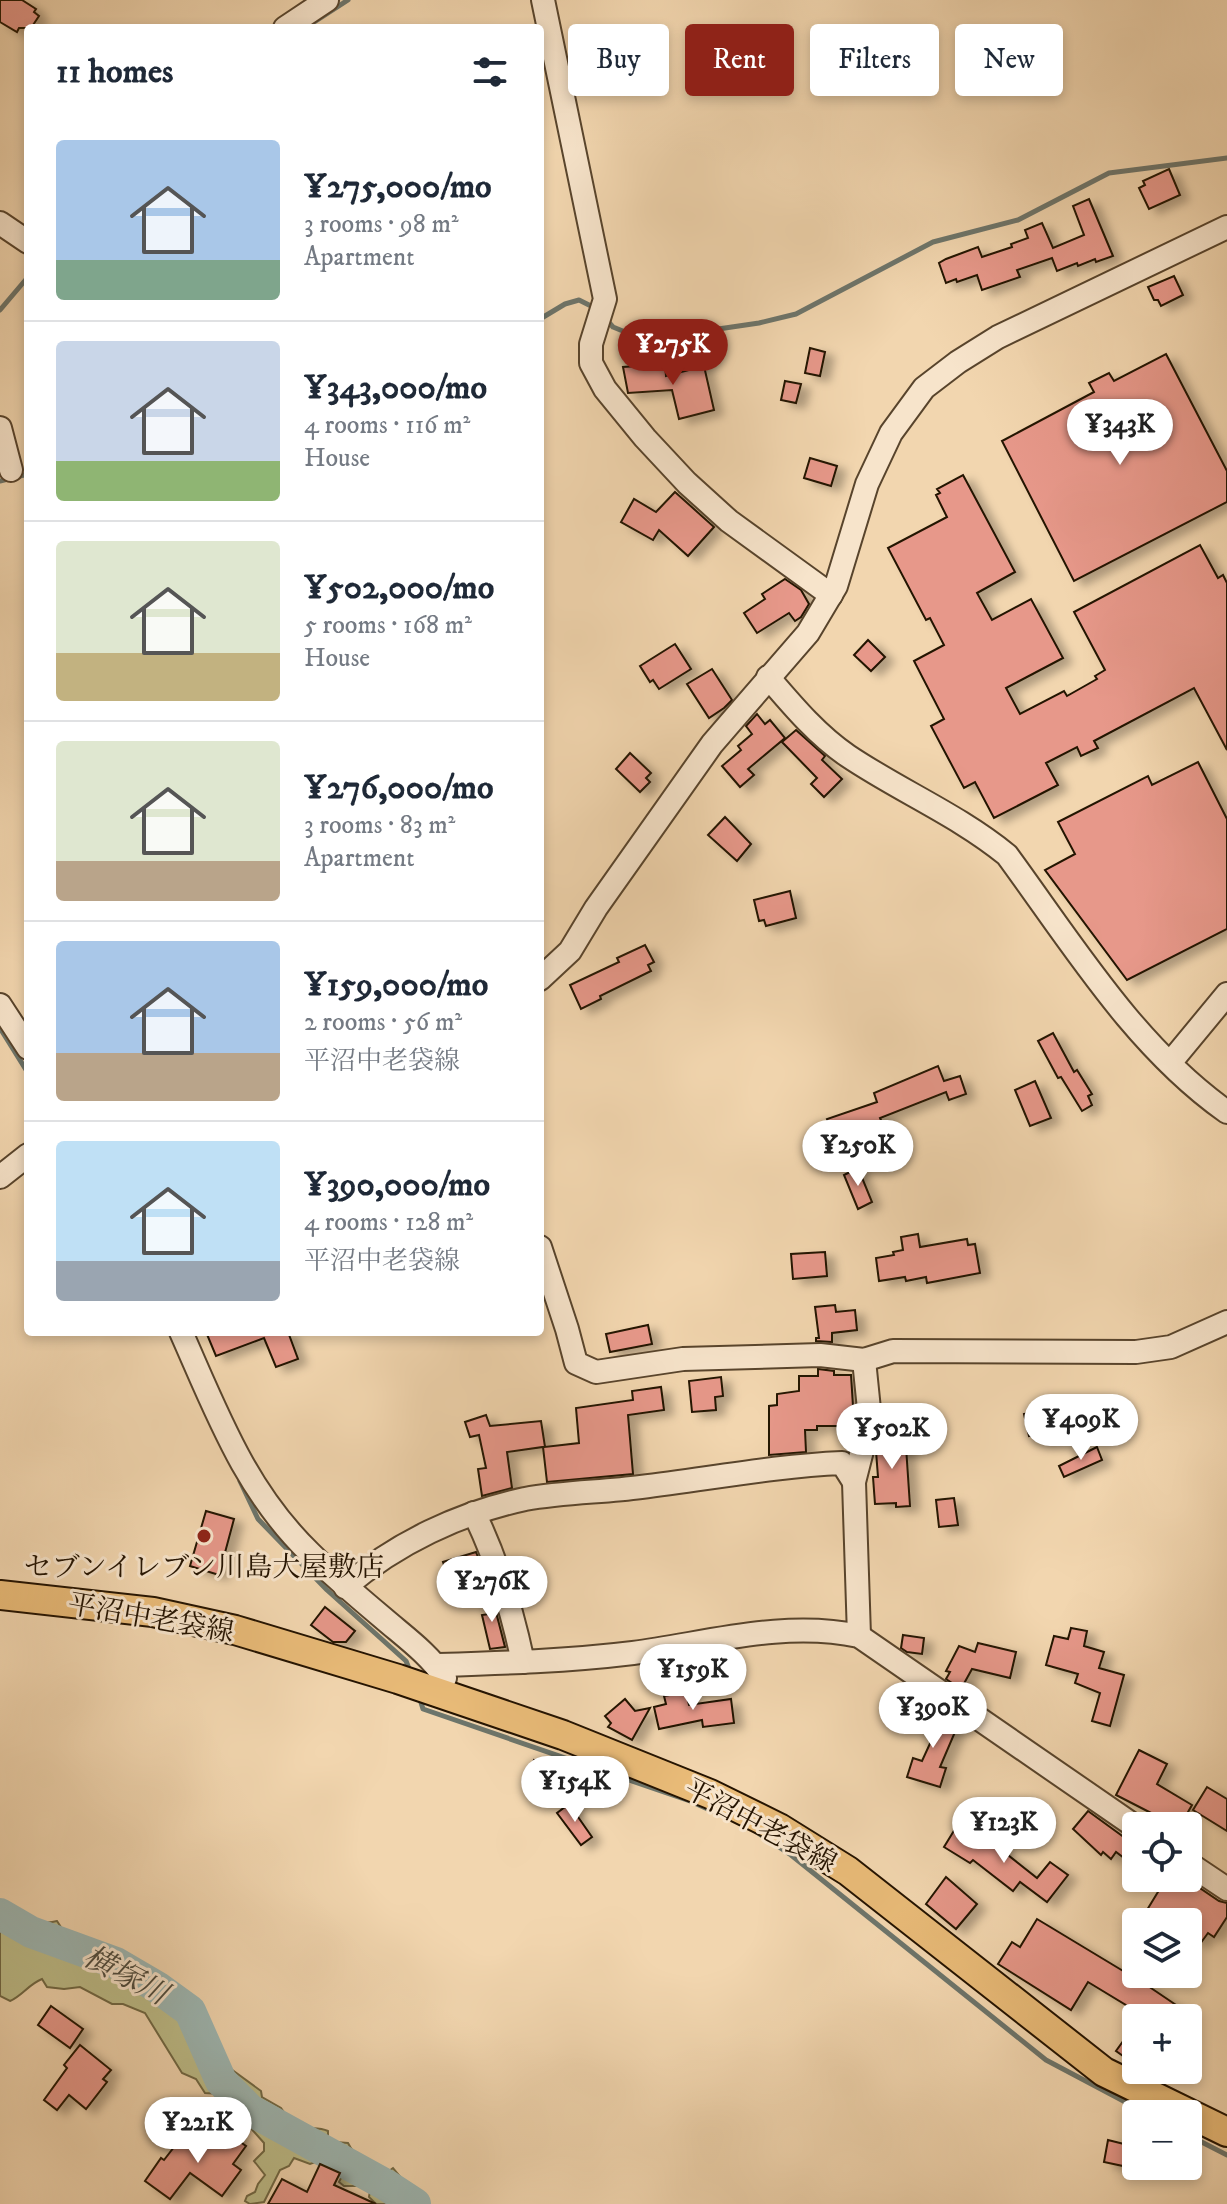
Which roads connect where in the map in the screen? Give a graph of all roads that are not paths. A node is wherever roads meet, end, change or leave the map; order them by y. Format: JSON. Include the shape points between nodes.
{"nodes":[{"id":1,"x":327,"y":0,"type":"edge"},
{"id":2,"x":543,"y":0,"type":"edge"},
{"id":3,"x":291,"y":24,"type":"edge"},
{"id":4,"x":0,"y":223,"type":"edge"},
{"id":5,"x":1227,"y":227,"type":"edge"},
{"id":6,"x":24,"y":239,"type":"edge"},
{"id":7,"x":0,"y":428,"type":"edge"},
{"id":8,"x":11,"y":470,"type":"dead end"},
{"id":9,"x":831,"y":595,"type":"junction"},
{"id":10,"x":768,"y":677,"type":"junction"},
{"id":11,"x":544,"y":975,"type":"edge"},
{"id":12,"x":1227,"y":994,"type":"edge"},
{"id":13,"x":0,"y":1005,"type":"edge"},
{"id":14,"x":24,"y":1042,"type":"edge"},
{"id":15,"x":1170,"y":1063,"type":"junction"},
{"id":16,"x":1227,"y":1112,"type":"edge"},
{"id":17,"x":24,"y":1158,"type":"edge"},
{"id":18,"x":0,"y":1177,"type":"edge"},
{"id":19,"x":544,"y":1260,"type":"edge"},
{"id":20,"x":1227,"y":1322,"type":"edge"},
{"id":21,"x":183,"y":1336,"type":"edge"},
{"id":22,"x":864,"y":1360,"type":"junction"},
{"id":23,"x":854,"y":1482,"type":"junction"},
{"id":24,"x":474,"y":1513,"type":"junction"},
{"id":25,"x":345,"y":1587,"type":"junction"},
{"id":26,"x":0,"y":1595,"type":"edge"},
{"id":27,"x":859,"y":1636,"type":"junction"},
{"id":28,"x":523,"y":1662,"type":"junction"},
{"id":29,"x":437,"y":1665,"type":"junction"},
{"id":30,"x":457,"y":1698,"type":"junction"},
{"id":31,"x":1122,"y":1817,"type":"edge"},
{"id":32,"x":1202,"y":1872,"type":"edge"},
{"id":33,"x":1227,"y":1889,"type":"edge"},
{"id":34,"x":1227,"y":2132,"type":"edge"}],
"edges":[{"from":1,"to":3,"type":"street"},
{"from":2,"to":9,"type":"street","via":[[605,299],[591,344],[591,363],[605,389],[687,483],[729,521]]},
{"from":4,"to":6,"type":"street"},
{"from":5,"to":9,"type":"street","via":[[998,337],[924,388],[891,433],[867,484]]},
{"from":7,"to":8,"type":"street"},
{"from":9,"to":10,"type":"street","via":[[808,633]]},
{"from":10,"to":11,"type":"street","via":[[680,787],[570,951]]},
{"from":10,"to":15,"type":"street","via":[[802,717],[847,755],[981,834],[1007,855],[1098,979]]},
{"from":12,"to":15,"type":"street"},
{"from":13,"to":14,"type":"street"},
{"from":15,"to":16,"type":"street"},
{"from":17,"to":18,"type":"street"},
{"from":19,"to":22,"type":"street","via":[[576,1363],[596,1372],[683,1359],[820,1355]]},
{"from":20,"to":22,"type":"street","via":[[1171,1347],[1136,1352],[893,1351]]},
{"from":21,"to":25,"type":"street","via":[[247,1475],[280,1522]]},
{"from":22,"to":23,"type":"street","via":[[870,1419]]},
{"from":23,"to":24,"type":"street","via":[[842,1463],[793,1466],[525,1499]]},
{"from":23,"to":27,"type":"street"},
{"from":24,"to":25,"type":"street","via":[[406,1544]]},
{"from":24,"to":28,"type":"street","via":[[510,1600]]},
{"from":25,"to":29,"type":"street"},
{"from":26,"to":30,"type":"main road","name":"平沼中老袋線","via":[[153,1612],[235,1630]]},
{"from":27,"to":28,"type":"street","via":[[818,1629],[771,1632],[633,1653]]},
{"from":27,"to":31,"type":"street"},
{"from":28,"to":29,"type":"street"},
{"from":29,"to":30,"type":"street"},
{"from":30,"to":34,"type":"main road","name":"平沼中老袋線","via":[[670,1776],[779,1828],[848,1871],[1104,2072]]},
{"from":32,"to":33,"type":"street"}]}
